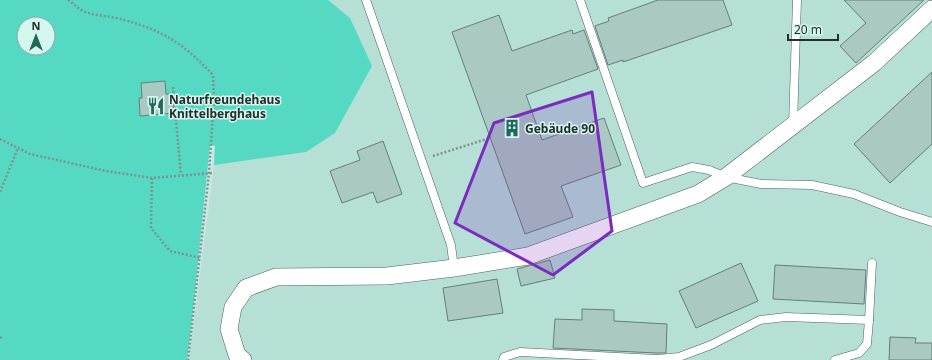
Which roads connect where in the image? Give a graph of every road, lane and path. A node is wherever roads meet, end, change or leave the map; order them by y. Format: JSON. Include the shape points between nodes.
{"nodes":[{"id":1,"x":68,"y":0,"type":"edge"},
{"id":2,"x":366,"y":0,"type":"edge"},
{"id":3,"x":580,"y":0,"type":"edge"},
{"id":4,"x":797,"y":0,"type":"edge"},
{"id":5,"x":932,"y":9,"type":"edge"},
{"id":6,"x":172,"y":87,"type":"dead end"},
{"id":7,"x":793,"y":126,"type":"junction"},
{"id":8,"x":490,"y":138,"type":"dead end"},
{"id":9,"x":0,"y":139,"type":"edge"},
{"id":10,"x":18,"y":148,"type":"junction"},
{"id":11,"x":422,"y":160,"type":"junction"},
{"id":12,"x":209,"y":173,"type":"junction"},
{"id":13,"x":213,"y":173,"type":"dead end"},
{"id":14,"x":181,"y":175,"type":"junction"},
{"id":15,"x":726,"y":177,"type":"junction"},
{"id":16,"x":152,"y":178,"type":"junction"},
{"id":17,"x":0,"y":192,"type":"edge"},
{"id":18,"x":932,"y":222,"type":"edge"},
{"id":19,"x":201,"y":258,"type":"junction"},
{"id":20,"x":872,"y":263,"type":"dead end"},
{"id":21,"x":454,"y":268,"type":"junction"},
{"id":22,"x":869,"y":320,"type":"junction"},
{"id":23,"x":188,"y":360,"type":"edge"},
{"id":24,"x":243,"y":360,"type":"edge"},
{"id":25,"x":503,"y":360,"type":"edge"},
{"id":26,"x":835,"y":360,"type":"edge"}],
"edges":[{"from":1,"to":12,"type":"path","via":[[83,11],[148,26],[175,40],[197,57],[213,75]]},
{"from":2,"to":11,"type":"lane"},
{"from":3,"to":15,"type":"lane","via":[[643,183],[692,167]]},
{"from":4,"to":7,"type":"lane"},
{"from":5,"to":7,"type":"street","via":[[874,63]]},
{"from":6,"to":14,"type":"path"},
{"from":7,"to":15,"type":"street"},
{"from":8,"to":11,"type":"path"},
{"from":9,"to":10,"type":"path"},
{"from":10,"to":16,"type":"path","via":[[30,154],[106,171]]},
{"from":10,"to":17,"type":"path"},
{"from":11,"to":21,"type":"lane","via":[[451,245]]},
{"from":12,"to":13,"type":"path"},
{"from":12,"to":14,"type":"path"},
{"from":12,"to":19,"type":"path"},
{"from":14,"to":16,"type":"path"},
{"from":15,"to":18,"type":"lane","via":[[761,184],[812,185],[854,194]]},
{"from":15,"to":21,"type":"street","via":[[698,194],[528,256]]},
{"from":16,"to":19,"type":"path","via":[[152,228],[170,251]]},
{"from":19,"to":23,"type":"path"},
{"from":20,"to":22,"type":"lane"},
{"from":21,"to":24,"type":"street","via":[[387,276],[276,277],[246,288],[233,307],[229,328],[237,355]]},
{"from":22,"to":25,"type":"lane","via":[[786,317],[760,320],[711,345],[679,357],[657,359],[520,352],[504,357]]},
{"from":22,"to":26,"type":"lane","via":[[867,344],[859,354]]}]}
